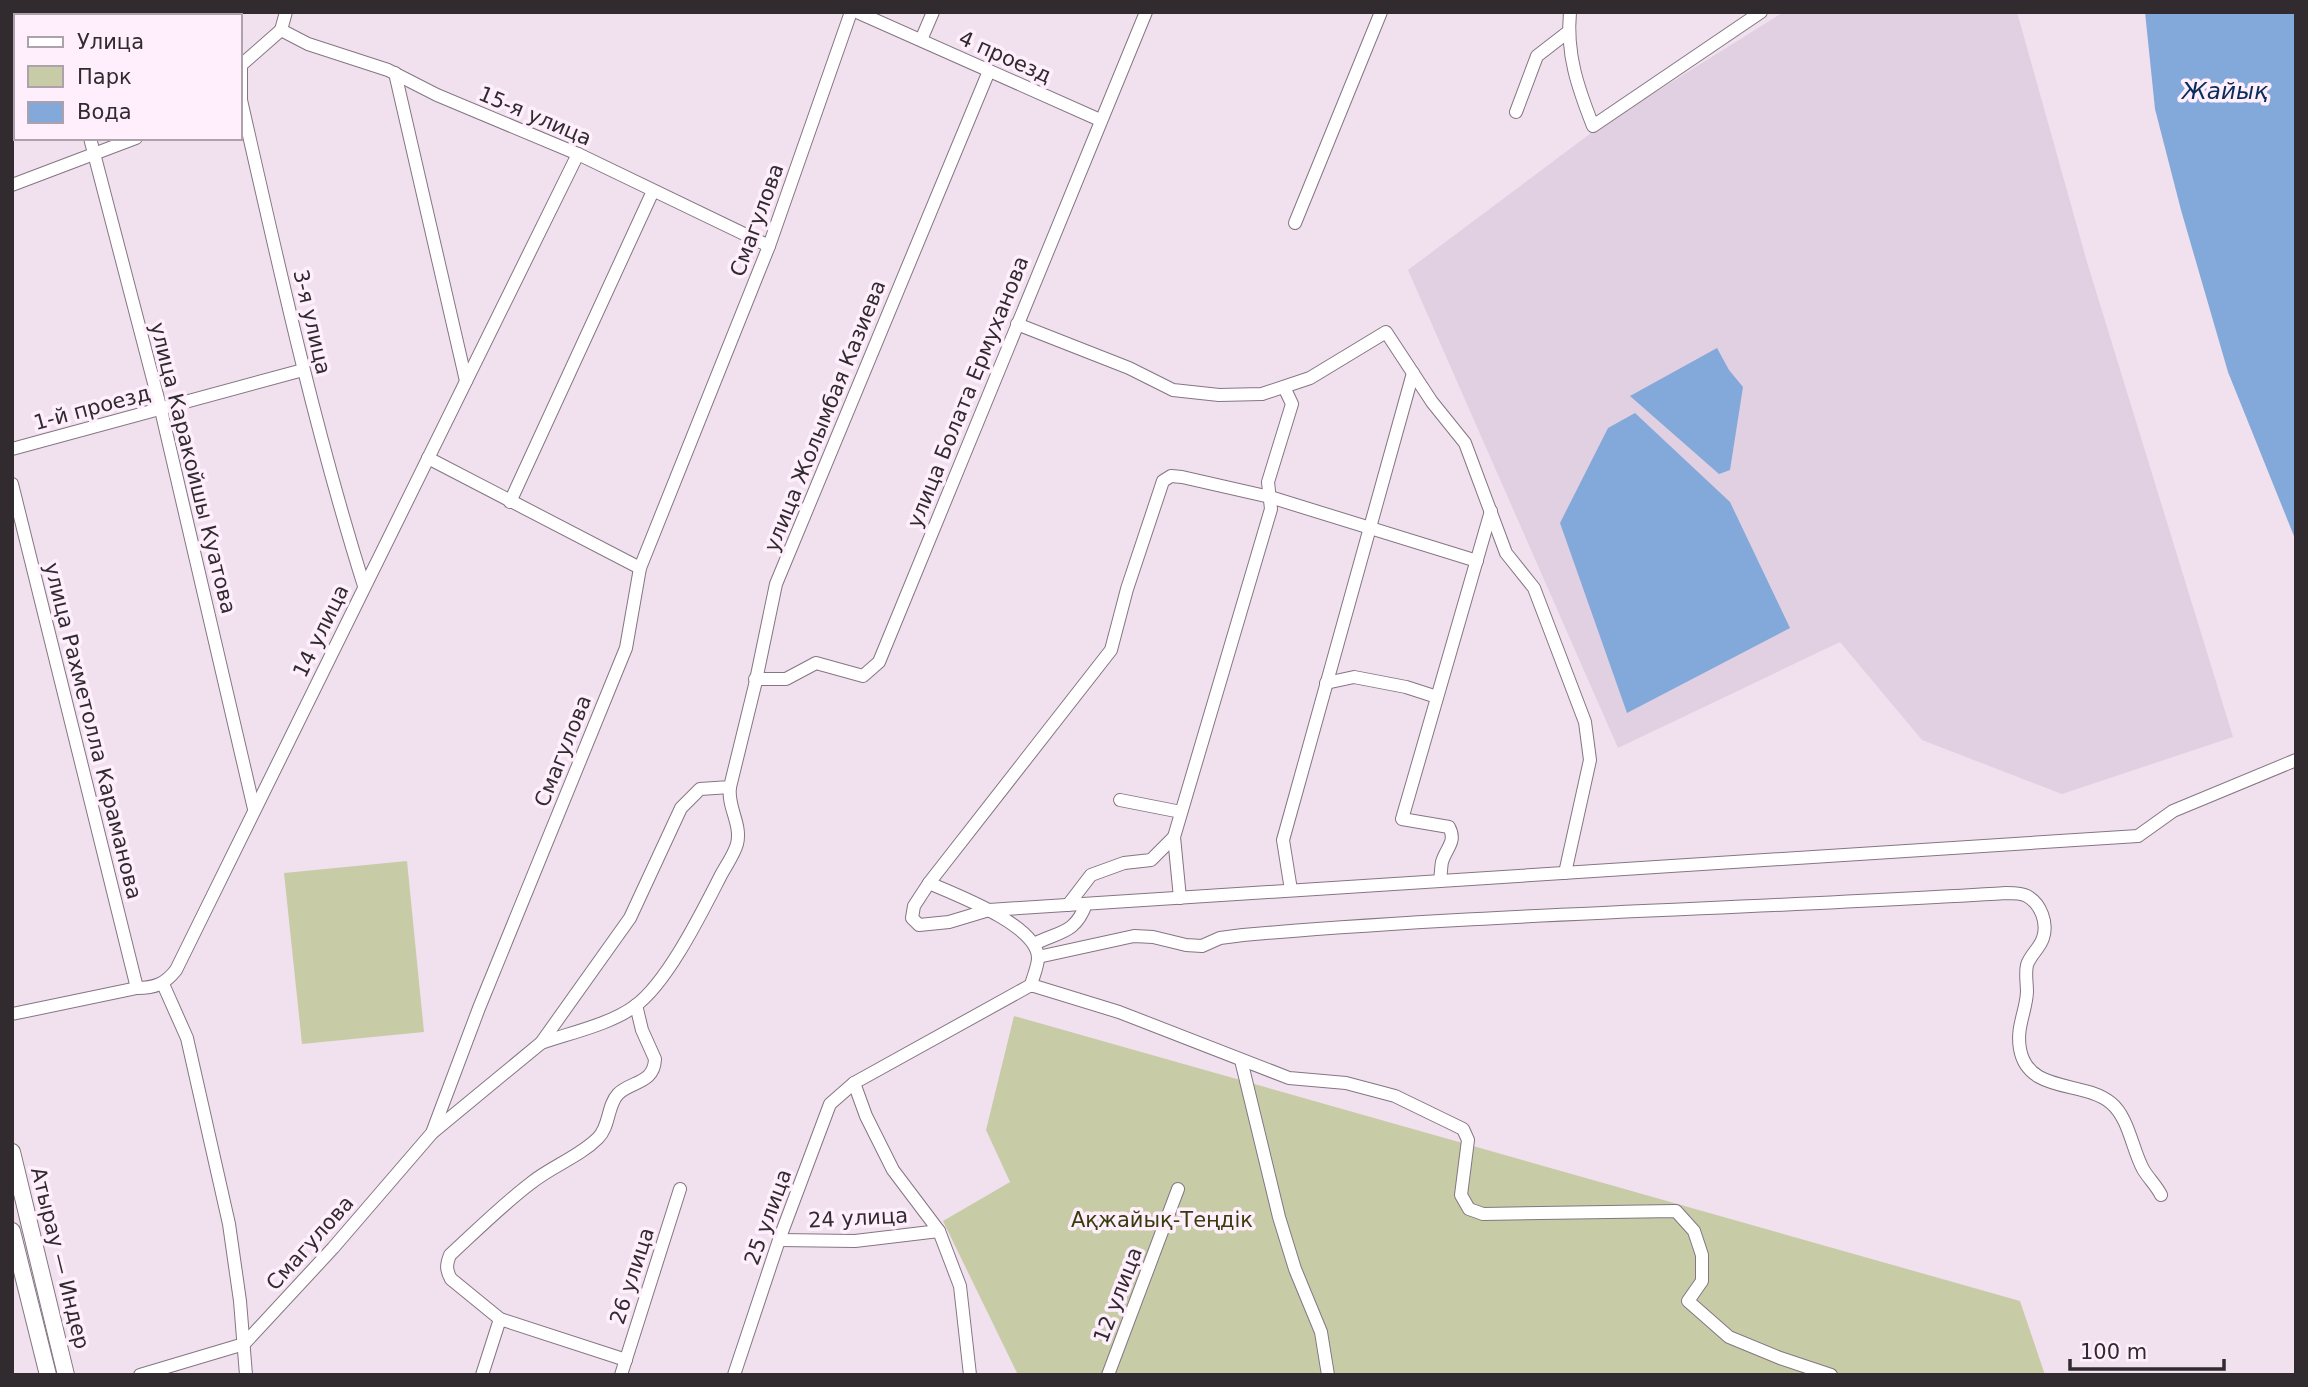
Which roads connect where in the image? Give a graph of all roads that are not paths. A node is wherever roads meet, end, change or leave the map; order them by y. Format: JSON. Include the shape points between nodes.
{"nodes":[{"id":1,"x":286,"y":12,"type":"edge"},
{"id":2,"x":851,"y":12,"type":"edge"},
{"id":3,"x":857,"y":12,"type":"edge"},
{"id":4,"x":933,"y":12,"type":"edge"},
{"id":5,"x":1146,"y":12,"type":"edge"},
{"id":6,"x":1381,"y":12,"type":"edge"},
{"id":7,"x":1570,"y":12,"type":"edge"},
{"id":8,"x":1760,"y":12,"type":"edge"},
{"id":9,"x":281,"y":30,"type":"junction"},
{"id":10,"x":1568,"y":32,"type":"junction"},
{"id":11,"x":921,"y":40,"type":"junction"},
{"id":12,"x":242,"y":63,"type":"edge"},
{"id":13,"x":989,"y":71,"type":"junction"},
{"id":14,"x":395,"y":73,"type":"junction"},
{"id":15,"x":242,"y":104,"type":"edge"},
{"id":16,"x":1516,"y":112,"type":"dead end"},
{"id":17,"x":1100,"y":120,"type":"junction"},
{"id":18,"x":90,"y":140,"type":"edge"},
{"id":19,"x":131,"y":140,"type":"edge"},
{"id":20,"x":94,"y":154,"type":"junction"},
{"id":21,"x":578,"y":154,"type":"junction"},
{"id":22,"x":12,"y":185,"type":"edge"},
{"id":23,"x":653,"y":191,"type":"junction"},
{"id":24,"x":1295,"y":223,"type":"dead end"},
{"id":25,"x":769,"y":246,"type":"junction"},
{"id":26,"x":1017,"y":324,"type":"junction"},
{"id":27,"x":303,"y":370,"type":"junction"},
{"id":28,"x":1413,"y":373,"type":"junction"},
{"id":29,"x":466,"y":381,"type":"junction"},
{"id":30,"x":1284,"y":387,"type":"junction"},
{"id":31,"x":161,"y":410,"type":"junction"},
{"id":32,"x":12,"y":449,"type":"edge"},
{"id":33,"x":428,"y":458,"type":"junction"},
{"id":34,"x":12,"y":484,"type":"edge"},
{"id":35,"x":1270,"y":497,"type":"junction"},
{"id":36,"x":510,"y":502,"type":"junction"},
{"id":37,"x":1491,"y":511,"type":"junction"},
{"id":38,"x":1369,"y":528,"type":"junction"},
{"id":39,"x":1477,"y":561,"type":"junction"},
{"id":40,"x":640,"y":568,"type":"junction"},
{"id":41,"x":364,"y":586,"type":"junction"},
{"id":42,"x":755,"y":680,"type":"junction"},
{"id":43,"x":1326,"y":683,"type":"junction"},
{"id":44,"x":1437,"y":697,"type":"junction"},
{"id":45,"x":2296,"y":760,"type":"edge"},
{"id":46,"x":730,"y":787,"type":"junction"},
{"id":47,"x":1120,"y":800,"type":"dead end"},
{"id":48,"x":254,"y":809,"type":"junction"},
{"id":49,"x":1181,"y":812,"type":"junction"},
{"id":50,"x":1174,"y":837,"type":"junction"},
{"id":51,"x":1565,"y":873,"type":"junction"},
{"id":52,"x":1440,"y":880,"type":"junction"},
{"id":53,"x":929,"y":883,"type":"junction"},
{"id":54,"x":1291,"y":890,"type":"junction"},
{"id":55,"x":1180,"y":898,"type":"junction"},
{"id":56,"x":1086,"y":904,"type":"junction"},
{"id":57,"x":1068,"y":905,"type":"junction"},
{"id":58,"x":989,"y":910,"type":"junction"},
{"id":59,"x":1034,"y":944,"type":"junction"},
{"id":60,"x":1038,"y":957,"type":"junction"},
{"id":61,"x":163,"y":984,"type":"junction"},
{"id":62,"x":1031,"y":985,"type":"junction"},
{"id":63,"x":137,"y":988,"type":"junction"},
{"id":64,"x":636,"y":1005,"type":"junction"},
{"id":65,"x":12,"y":1014,"type":"edge"},
{"id":66,"x":541,"y":1044,"type":"junction"},
{"id":67,"x":1241,"y":1059,"type":"junction"},
{"id":68,"x":854,"y":1083,"type":"junction"},
{"id":69,"x":432,"y":1133,"type":"junction"},
{"id":70,"x":12,"y":1152,"type":"edge"},
{"id":71,"x":680,"y":1189,"type":"dead end"},
{"id":72,"x":1178,"y":1189,"type":"dead end"},
{"id":73,"x":2161,"y":1195,"type":"dead end"},
{"id":74,"x":12,"y":1231,"type":"edge"},
{"id":75,"x":939,"y":1231,"type":"junction"},
{"id":76,"x":779,"y":1240,"type":"junction"},
{"id":77,"x":37,"y":1251,"type":"junction"},
{"id":78,"x":15,"y":1256,"type":"edge"},
{"id":79,"x":12,"y":1275,"type":"edge"},
{"id":80,"x":27,"y":1292,"type":"junction"},
{"id":81,"x":500,"y":1319,"type":"junction"},
{"id":82,"x":244,"y":1344,"type":"junction"},
{"id":83,"x":626,"y":1360,"type":"junction"},
{"id":84,"x":48,"y":1375,"type":"edge"},
{"id":85,"x":66,"y":1375,"type":"edge"},
{"id":86,"x":140,"y":1375,"type":"edge"},
{"id":87,"x":246,"y":1375,"type":"edge"},
{"id":88,"x":482,"y":1375,"type":"edge"},
{"id":89,"x":621,"y":1375,"type":"edge"},
{"id":90,"x":734,"y":1375,"type":"edge"},
{"id":91,"x":970,"y":1375,"type":"edge"},
{"id":92,"x":1108,"y":1375,"type":"edge"},
{"id":93,"x":1328,"y":1375,"type":"edge"},
{"id":94,"x":1831,"y":1375,"type":"edge"}],
"edges":[{"from":1,"to":9,"type":"street"},
{"from":2,"to":25,"type":"street","name":"Смагулова"},
{"from":3,"to":11,"type":"street","name":"4 проезд"},
{"from":4,"to":11,"type":"street"},
{"from":5,"to":17,"type":"street","name":"улица Болата Ермуханова"},
{"from":6,"to":24,"type":"street"},
{"from":7,"to":10,"type":"street"},
{"from":8,"to":10,"type":"street","via":[[1593,126],[1574,78]]},
{"from":9,"to":12,"type":"street"},
{"from":9,"to":14,"type":"street","name":"15-я улица","via":[[308,44]]},
{"from":10,"to":16,"type":"street","via":[[1538,56]]},
{"from":11,"to":13,"type":"street","name":"4 проезд"},
{"from":13,"to":17,"type":"street","name":"4 проезд"},
{"from":13,"to":42,"type":"street","name":"улица Жолымбая Казиева","via":[[776,584]]},
{"from":14,"to":21,"type":"street","name":"15-я улица"},
{"from":14,"to":29,"type":"street"},
{"from":15,"to":27,"type":"street","name":"3-я улица"},
{"from":17,"to":26,"type":"street","name":"улица Болата Ермуханова"},
{"from":18,"to":20,"type":"street","name":"улица Каракойшы Куатова"},
{"from":19,"to":20,"type":"street"},
{"from":20,"to":22,"type":"street"},
{"from":20,"to":31,"type":"street","name":"улица Каракойшы Куатова"},
{"from":21,"to":23,"type":"street","name":"15-я улица"},
{"from":21,"to":29,"type":"street","name":"14 улица"},
{"from":23,"to":25,"type":"street","name":"15-я улица"},
{"from":23,"to":36,"type":"street"},
{"from":25,"to":40,"type":"street","name":"Смагулова"},
{"from":26,"to":30,"type":"street","via":[[1173,390],[1219,396],[1262,394]]},
{"from":26,"to":42,"type":"street","name":"улица Болата Ермуханова","via":[[879,662],[863,676],[816,663],[786,679]]},
{"from":27,"to":31,"type":"street","name":"1-й проезд"},
{"from":27,"to":41,"type":"street","name":"3-я улица"},
{"from":28,"to":30,"type":"street","via":[[1386,332],[1310,378]]},
{"from":28,"to":37,"type":"street","via":[[1465,443]]},
{"from":28,"to":38,"type":"street"},
{"from":29,"to":33,"type":"street","name":"14 улица"},
{"from":30,"to":35,"type":"street","via":[[1292,404],[1268,482]]},
{"from":31,"to":32,"type":"street","name":"1-й проезд"},
{"from":31,"to":48,"type":"street","name":"улица Каракойшы Куатова"},
{"from":33,"to":36,"type":"street"},
{"from":33,"to":41,"type":"street","name":"14 улица"},
{"from":34,"to":63,"type":"street","name":"улица Рахметолла Караманова"},
{"from":35,"to":38,"type":"street"},
{"from":35,"to":49,"type":"street","via":[[1271,509]]},
{"from":35,"to":53,"type":"street","via":[[1182,477],[1164,481],[1111,650]]},
{"from":36,"to":40,"type":"street"},
{"from":37,"to":39,"type":"street"},
{"from":37,"to":51,"type":"street","via":[[1506,553],[1534,588],[1585,722],[1590,760]]},
{"from":38,"to":39,"type":"street"},
{"from":38,"to":43,"type":"street"},
{"from":39,"to":44,"type":"street"},
{"from":40,"to":69,"type":"street","name":"Смагулова","via":[[626,648]]},
{"from":41,"to":48,"type":"street","name":"14 улица"},
{"from":42,"to":46,"type":"street","name":"улица Жолымбая Казиева"},
{"from":43,"to":44,"type":"street","via":[[1354,677]]},
{"from":43,"to":54,"type":"street","via":[[1283,840]]},
{"from":44,"to":52,"type":"street","via":[[1402,819],[1449,827],[1451,846],[1442,859]]},
{"from":45,"to":51,"type":"street","via":[[2173,811],[2138,836]]},
{"from":46,"to":64,"type":"street","name":"улица Жолымбая Казиева","via":[[737,845],[697,922],[654,990]]},
{"from":46,"to":66,"type":"street","name":"улица Жолымбая Казиева","via":[[700,789],[681,808],[630,918]]},
{"from":47,"to":49,"type":"street"},
{"from":48,"to":61,"type":"street","name":"14 улица","via":[[176,970]]},
{"from":49,"to":50,"type":"street"},
{"from":50,"to":55,"type":"street"},
{"from":50,"to":57,"type":"street","via":[[1151,860],[1124,863],[1091,876]]},
{"from":51,"to":52,"type":"street"},
{"from":52,"to":54,"type":"street"},
{"from":53,"to":58,"type":"street"},
{"from":53,"to":58,"type":"street","via":[[914,906],[912,918],[919,926]]},
{"from":54,"to":55,"type":"street"},
{"from":55,"to":56,"type":"street"},
{"from":56,"to":57,"type":"street"},
{"from":56,"to":59,"type":"street","via":[[1072,928]]},
{"from":57,"to":58,"type":"street"},
{"from":58,"to":59,"type":"street"},
{"from":59,"to":60,"type":"street"},
{"from":60,"to":62,"type":"street"},
{"from":60,"to":73,"type":"street","via":[[1134,936],[1202,946],[1243,935],[1423,921],[2007,892],[2026,895],[2045,922],[2043,937],[2028,962],[2018,1030],[2027,1068],[2062,1087],[2112,1103],[2144,1172]]},
{"from":61,"to":63,"type":"street"},
{"from":61,"to":82,"type":"street","via":[[187,1038],[208,1128],[229,1224]]},
{"from":62,"to":67,"type":"street","via":[[1119,1012]]},
{"from":62,"to":68,"type":"street","name":"25 улица"},
{"from":63,"to":65,"type":"street"},
{"from":64,"to":66,"type":"street","name":"улица Жолымбая Казиева"},
{"from":64,"to":81,"type":"street","via":[[655,1059],[648,1078],[615,1097],[600,1136],[531,1183],[450,1255],[447,1272],[451,1279]]},
{"from":66,"to":69,"type":"street","name":"улица Жолымбая Казиева"},
{"from":67,"to":93,"type":"street","via":[[1279,1217],[1321,1332]]},
{"from":67,"to":94,"type":"street","via":[[1289,1078],[1346,1083],[1395,1096],[1462,1129],[1468,1140],[1461,1195],[1469,1209],[1483,1214],[1676,1211],[1694,1231],[1702,1255],[1702,1280],[1688,1301],[1729,1337]]},
{"from":68,"to":75,"type":"street","via":[[893,1170]]},
{"from":68,"to":76,"type":"street","name":"25 улица","via":[[830,1104]]},
{"from":69,"to":82,"type":"street","name":"Смагулова"},
{"from":70,"to":77,"type":"main road","name":"Атырау — Индер"},
{"from":71,"to":83,"type":"street","name":"26 улица"},
{"from":72,"to":92,"type":"street","name":"12 улица"},
{"from":74,"to":78,"type":"main road","name":"Атырау — Индер"},
{"from":75,"to":76,"type":"street","name":"24 улица","via":[[855,1241]]},
{"from":75,"to":91,"type":"street","via":[[960,1286]]},
{"from":76,"to":90,"type":"street","name":"25 улица"},
{"from":77,"to":78,"type":"street"},
{"from":77,"to":85,"type":"main road","name":"Атырау — Индер"},
{"from":78,"to":80,"type":"main road","name":"Атырау — Индер"},
{"from":79,"to":80,"type":"main road"},
{"from":80,"to":84,"type":"main road","name":"Атырау — Индер"},
{"from":81,"to":83,"type":"street"},
{"from":81,"to":88,"type":"street"},
{"from":82,"to":86,"type":"street"},
{"from":82,"to":87,"type":"street"},
{"from":83,"to":89,"type":"street","name":"26 улица"}]}
